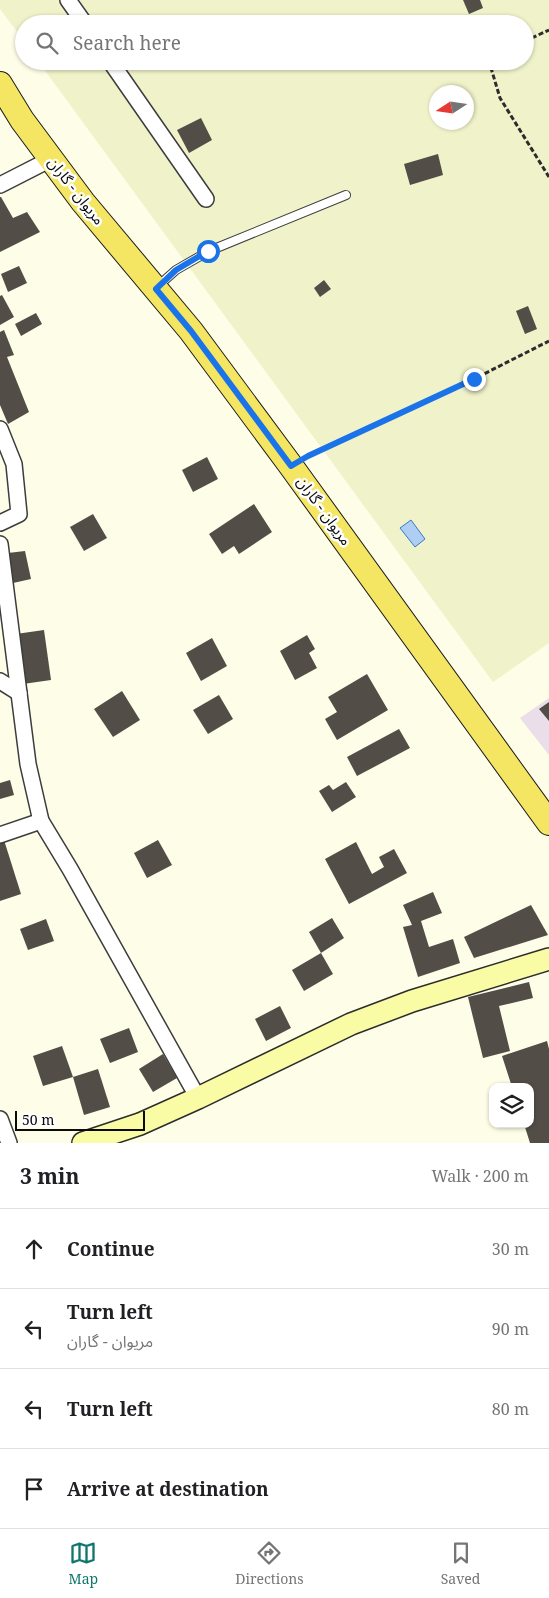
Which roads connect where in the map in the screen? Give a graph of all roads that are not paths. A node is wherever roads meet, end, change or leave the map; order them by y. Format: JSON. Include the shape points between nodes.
{"nodes":[{"id":1,"x":68,"y":0,"type":"edge"},
{"id":2,"x":79,"y":15,"type":"edge"},
{"id":3,"x":116,"y":70,"type":"edge"},
{"id":4,"x":0,"y":84,"type":"edge"},
{"id":5,"x":51,"y":159,"type":"junction"},
{"id":6,"x":0,"y":185,"type":"edge"},
{"id":7,"x":346,"y":195,"type":"dead end"},
{"id":8,"x":206,"y":199,"type":"dead end"},
{"id":9,"x":156,"y":289,"type":"junction"},
{"id":10,"x":0,"y":429,"type":"edge"},
{"id":11,"x":0,"y":523,"type":"edge"},
{"id":12,"x":0,"y":544,"type":"edge"},
{"id":13,"x":0,"y":681,"type":"edge"},
{"id":14,"x":19,"y":693,"type":"junction"},
{"id":15,"x":40,"y":821,"type":"junction"},
{"id":16,"x":549,"y":823,"type":"edge"},
{"id":17,"x":0,"y":835,"type":"edge"},
{"id":18,"x":549,"y":958,"type":"edge"},
{"id":19,"x":198,"y":1098,"type":"junction"},
{"id":20,"x":0,"y":1119,"type":"edge"},
{"id":21,"x":9,"y":1143,"type":"edge"},
{"id":22,"x":83,"y":1143,"type":"edge"}],
"edges":[{"from":1,"to":2,"type":"street"},
{"from":3,"to":8,"type":"street"},
{"from":4,"to":5,"type":"main road","name":"مریوان - گاران"},
{"from":5,"to":6,"type":"street"},
{"from":5,"to":9,"type":"main road","name":"مریوان - گاران"},
{"from":7,"to":9,"type":"lane","via":[[208,251],[176,270]]},
{"from":9,"to":16,"type":"main road","name":"مریوان - گاران","via":[[291,466]]},
{"from":10,"to":11,"type":"street","via":[[14,464],[19,514]]},
{"from":12,"to":14,"type":"street"},
{"from":13,"to":14,"type":"street"},
{"from":14,"to":15,"type":"street","via":[[28,764]]},
{"from":15,"to":17,"type":"street"},
{"from":15,"to":19,"type":"street"},
{"from":18,"to":19,"type":"street","via":[[412,1001],[351,1024]]},
{"from":19,"to":22,"type":"street","via":[[140,1124]]},
{"from":20,"to":21,"type":"street"}]}
